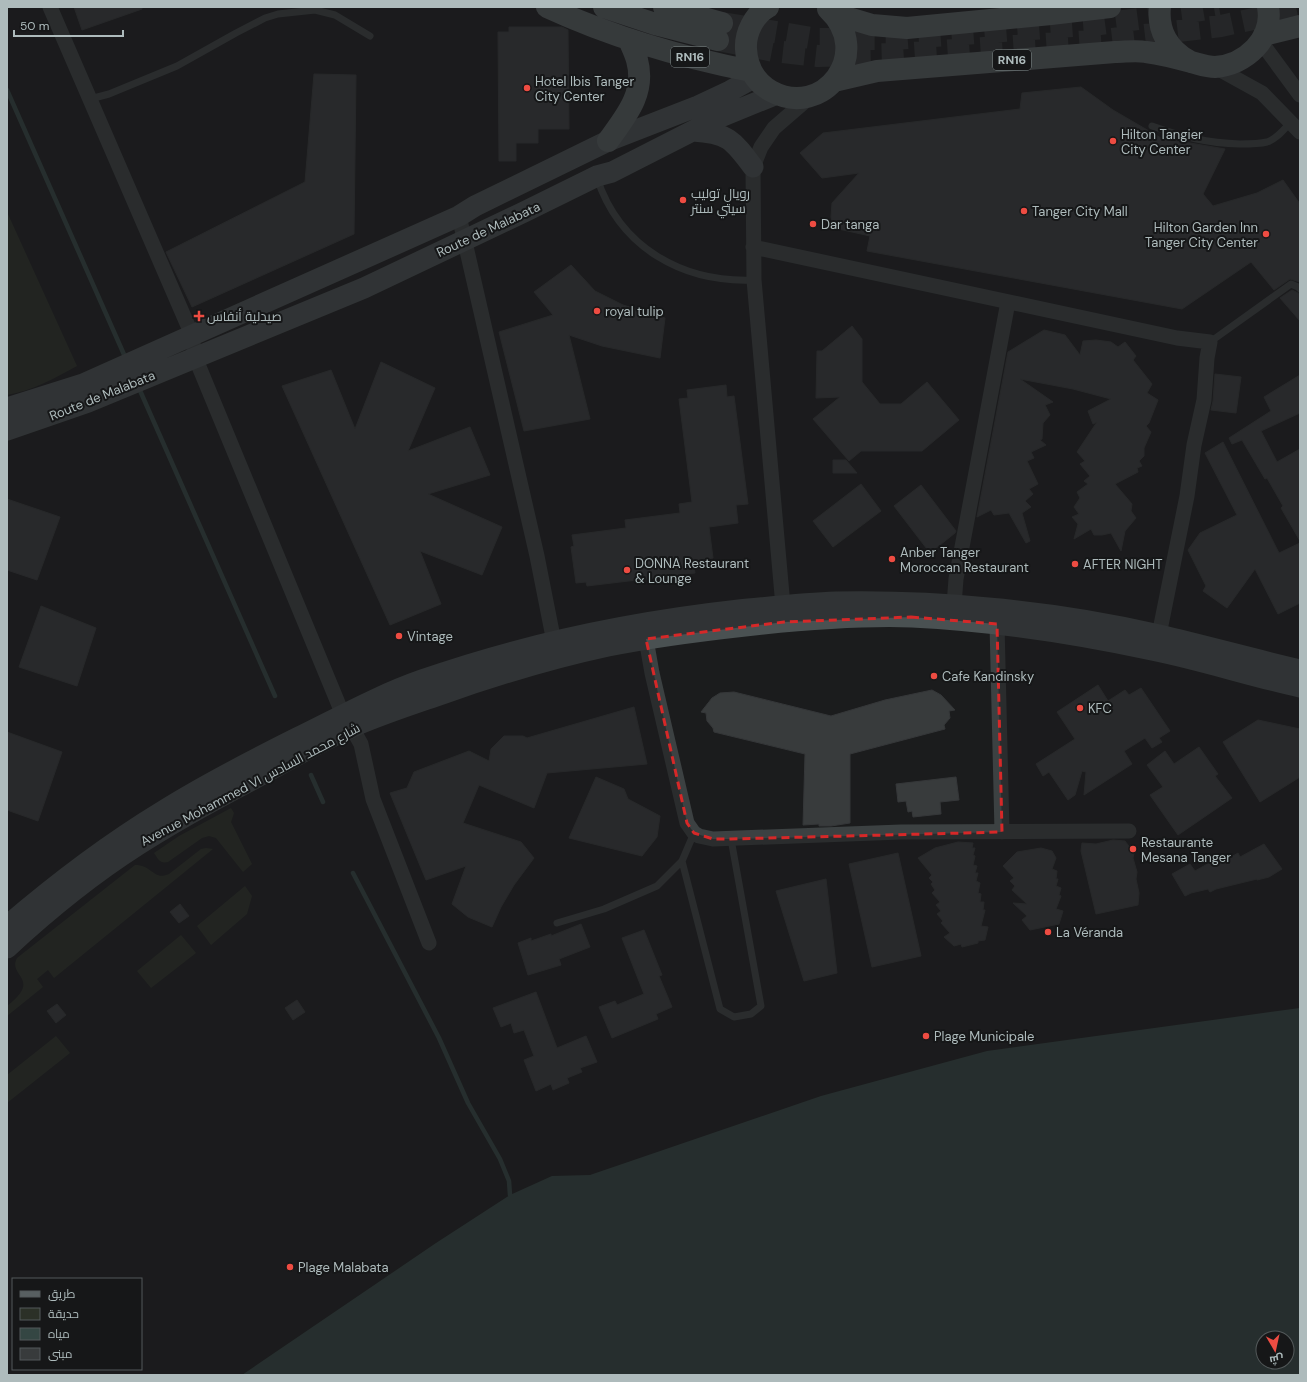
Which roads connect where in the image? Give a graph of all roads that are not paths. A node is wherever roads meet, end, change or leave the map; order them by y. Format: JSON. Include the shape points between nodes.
{"nodes":[{"id":1,"x":50,"y":7,"type":"edge"},
{"id":2,"x":547,"y":7,"type":"edge"},
{"id":3,"x":604,"y":7,"type":"edge"},
{"id":4,"x":664,"y":7,"type":"edge"},
{"id":5,"x":768,"y":7,"type":"edge"},
{"id":6,"x":1110,"y":7,"type":"edge"},
{"id":7,"x":1160,"y":7,"type":"edge"},
{"id":8,"x":1268,"y":7,"type":"edge"},
{"id":9,"x":828,"y":10,"type":"edge"},
{"id":10,"x":1055,"y":11,"type":"edge"},
{"id":11,"x":1300,"y":26,"type":"edge"},
{"id":12,"x":370,"y":36,"type":"dead end"},
{"id":13,"x":1263,"y":38,"type":"junction"},
{"id":14,"x":629,"y":40,"type":"junction"},
{"id":15,"x":1190,"y":62,"type":"junction"},
{"id":16,"x":1215,"y":67,"type":"junction"},
{"id":17,"x":753,"y":74,"type":"junction"},
{"id":18,"x":834,"y":81,"type":"junction"},
{"id":19,"x":777,"y":94,"type":"junction"},
{"id":20,"x":1300,"y":95,"type":"edge"},
{"id":21,"x":812,"y":96,"type":"junction"},
{"id":22,"x":89,"y":99,"type":"junction"},
{"id":23,"x":1152,"y":126,"type":"dead end"},
{"id":24,"x":1296,"y":127,"type":"edge"},
{"id":25,"x":693,"y":131,"type":"junction"},
{"id":26,"x":608,"y":141,"type":"junction"},
{"id":27,"x":753,"y":167,"type":"junction"},
{"id":28,"x":597,"y":176,"type":"junction"},
{"id":29,"x":458,"y":216,"type":"junction"},
{"id":30,"x":464,"y":241,"type":"junction"},
{"id":31,"x":753,"y":247,"type":"junction"},
{"id":32,"x":754,"y":280,"type":"junction"},
{"id":33,"x":1300,"y":289,"type":"edge"},
{"id":34,"x":1008,"y":302,"type":"junction"},
{"id":35,"x":192,"y":335,"type":"junction"},
{"id":36,"x":1210,"y":342,"type":"junction"},
{"id":37,"x":196,"y":357,"type":"junction"},
{"id":38,"x":86,"y":393,"type":"junction"},
{"id":39,"x":7,"y":408,"type":"edge"},
{"id":40,"x":7,"y":430,"type":"edge"},
{"id":41,"x":954,"y":605,"type":"junction"},
{"id":42,"x":783,"y":606,"type":"junction"},
{"id":43,"x":997,"y":624,"type":"junction"},
{"id":44,"x":1159,"y":635,"type":"junction"},
{"id":45,"x":646,"y":639,"type":"junction"},
{"id":46,"x":554,"y":642,"type":"junction"},
{"id":47,"x":1300,"y":670,"type":"edge"},
{"id":48,"x":1300,"y":687,"type":"edge"},
{"id":49,"x":340,"y":725,"type":"junction"},
{"id":50,"x":240,"y":777,"type":"junction"},
{"id":51,"x":1128,"y":831,"type":"dead end"},
{"id":52,"x":1002,"y":832,"type":"junction"},
{"id":53,"x":694,"y":833,"type":"junction"},
{"id":54,"x":731,"y":839,"type":"junction"},
{"id":55,"x":682,"y":860,"type":"junction"},
{"id":56,"x":557,"y":923,"type":"dead end"},
{"id":57,"x":7,"y":926,"type":"edge"},
{"id":58,"x":429,"y":943,"type":"dead end"},
{"id":59,"x":7,"y":948,"type":"edge"}],
"edges":[{"from":1,"to":22,"type":"street"},
{"from":2,"to":14,"type":"main road","number":"RN16"},
{"from":3,"to":4,"type":"main road","name":"RN16","number":"RN16","via":[[655,24],[720,32]]},
{"from":5,"to":17,"type":"main road","via":[[755,19],[746,44],[747,58]]},
{"from":6,"to":10,"type":"main road","number":"RN16"},
{"from":7,"to":15,"type":"main road","number":"RN16","via":[[1160,24],[1164,36],[1172,48]]},
{"from":8,"to":13,"type":"main road"},
{"from":9,"to":10,"type":"main road","number":"RN16","via":[[872,25],[906,28]]},
{"from":9,"to":18,"type":"main road","number":"RN16","via":[[841,25],[846,39],[846,54],[842,68]]},
{"from":11,"to":13,"type":"main road"},
{"from":12,"to":22,"type":"lane","via":[[335,15],[315,10],[278,14],[265,18],[177,66],[109,94]]},
{"from":13,"to":16,"type":"main road","number":"RN16","via":[[1249,55],[1233,63]]},
{"from":13,"to":20,"type":"street"},
{"from":14,"to":17,"type":"main road","number":"RN16"},
{"from":14,"to":26,"type":"main road","via":[[637,61],[637,95],[630,111]]},
{"from":15,"to":16,"type":"main road","number":"RN16"},
{"from":15,"to":18,"type":"main road","number":"RN16","via":[[1145,52],[1115,52],[877,71]]},
{"from":16,"to":24,"type":"street","via":[[1262,93]]},
{"from":17,"to":19,"type":"main road","number":"RN16","via":[[764,87]]},
{"from":17,"to":26,"type":"main road","name":"Route de Malabata","via":[[730,91],[698,106]]},
{"from":18,"to":21,"type":"main road","number":"RN16"},
{"from":19,"to":21,"type":"main road","number":"RN16","via":[[788,98]]},
{"from":19,"to":25,"type":"main road","name":"Route de Malabata"},
{"from":21,"to":27,"type":"street","via":[[774,128],[760,148]]},
{"from":22,"to":35,"type":"street"},
{"from":23,"to":24,"type":"lane","via":[[1200,141],[1226,144],[1268,141]]},
{"from":25,"to":27,"type":"main road","via":[[722,135],[741,151]]},
{"from":25,"to":28,"type":"main road","name":"Route de Malabata","via":[[612,172]]},
{"from":26,"to":29,"type":"main road","name":"Route de Malabata"},
{"from":27,"to":31,"type":"street"},
{"from":28,"to":30,"type":"main road","name":"Route de Malabata"},
{"from":28,"to":32,"type":"lane","via":[[610,209],[619,222],[646,248],[692,273],[720,279]]},
{"from":29,"to":30,"type":"street"},
{"from":29,"to":35,"type":"main road","name":"Route de Malabata"},
{"from":30,"to":37,"type":"main road","name":"Route de Malabata","via":[[364,288]]},
{"from":30,"to":46,"type":"street","via":[[537,556]]},
{"from":31,"to":32,"type":"street"},
{"from":31,"to":34,"type":"street"},
{"from":32,"to":42,"type":"street"},
{"from":33,"to":36,"type":"lane","via":[[1291,284]]},
{"from":34,"to":36,"type":"street","via":[[1177,338]]},
{"from":34,"to":41,"type":"street","via":[[956,580]]},
{"from":35,"to":37,"type":"street"},
{"from":35,"to":38,"type":"main road","name":"Route de Malabata"},
{"from":36,"to":44,"type":"street","via":[[1204,400]]},
{"from":37,"to":38,"type":"main road","name":"Route de Malabata"},
{"from":37,"to":49,"type":"street"},
{"from":38,"to":39,"type":"main road","name":"Route de Malabata"},
{"from":38,"to":40,"type":"main road","name":"Route de Malabata"},
{"from":41,"to":42,"type":"main road","name":"Avenue Mohammed VI شارع محمد السادس","via":[[838,602]]},
{"from":41,"to":44,"type":"main road","name":"Avenue Mohammed VI شارع محمد السادس","via":[[1074,618]]},
{"from":42,"to":46,"type":"main road","name":"Avenue Mohammed VI شارع محمد السادس","via":[[642,623]]},
{"from":43,"to":45,"type":"main road","name":"Avenue Mohammed VI شارع محمد السادس","via":[[911,617],[851,618],[724,628]]},
{"from":43,"to":48,"type":"main road","name":"Avenue Mohammed VI شارع محمد السادس","via":[[1072,634],[1155,650]]},
{"from":43,"to":52,"type":"street"},
{"from":44,"to":47,"type":"main road","name":"Avenue Mohammed VI شارع محمد السادس"},
{"from":45,"to":49,"type":"main road","name":"Avenue Mohammed VI شارع محمد السادس","via":[[567,656],[474,683],[376,717]]},
{"from":45,"to":53,"type":"street","via":[[687,823]]},
{"from":46,"to":49,"type":"main road","name":"Avenue Mohammed VI شارع محمد السادس","via":[[420,681],[378,698]]},
{"from":49,"to":50,"type":"main road","name":"Avenue Mohammed VI شارع محمد السادس"},
{"from":49,"to":58,"type":"street","via":[[361,744],[373,799]]},
{"from":50,"to":57,"type":"main road","name":"Avenue Mohammed VI شارع محمد السادس","via":[[164,810],[127,833],[46,892]]},
{"from":50,"to":59,"type":"main road","name":"Avenue Mohammed VI شارع محمد السادس","via":[[136,846],[52,908]]},
{"from":51,"to":52,"type":"street"},
{"from":52,"to":54,"type":"street","via":[[901,832]]},
{"from":53,"to":54,"type":"street","via":[[713,839]]},
{"from":53,"to":55,"type":"lane"},
{"from":54,"to":55,"type":"lane","via":[[761,1006],[751,1014],[734,1017],[720,1009]]},
{"from":55,"to":56,"type":"lane","via":[[656,886],[604,909]]}]}
